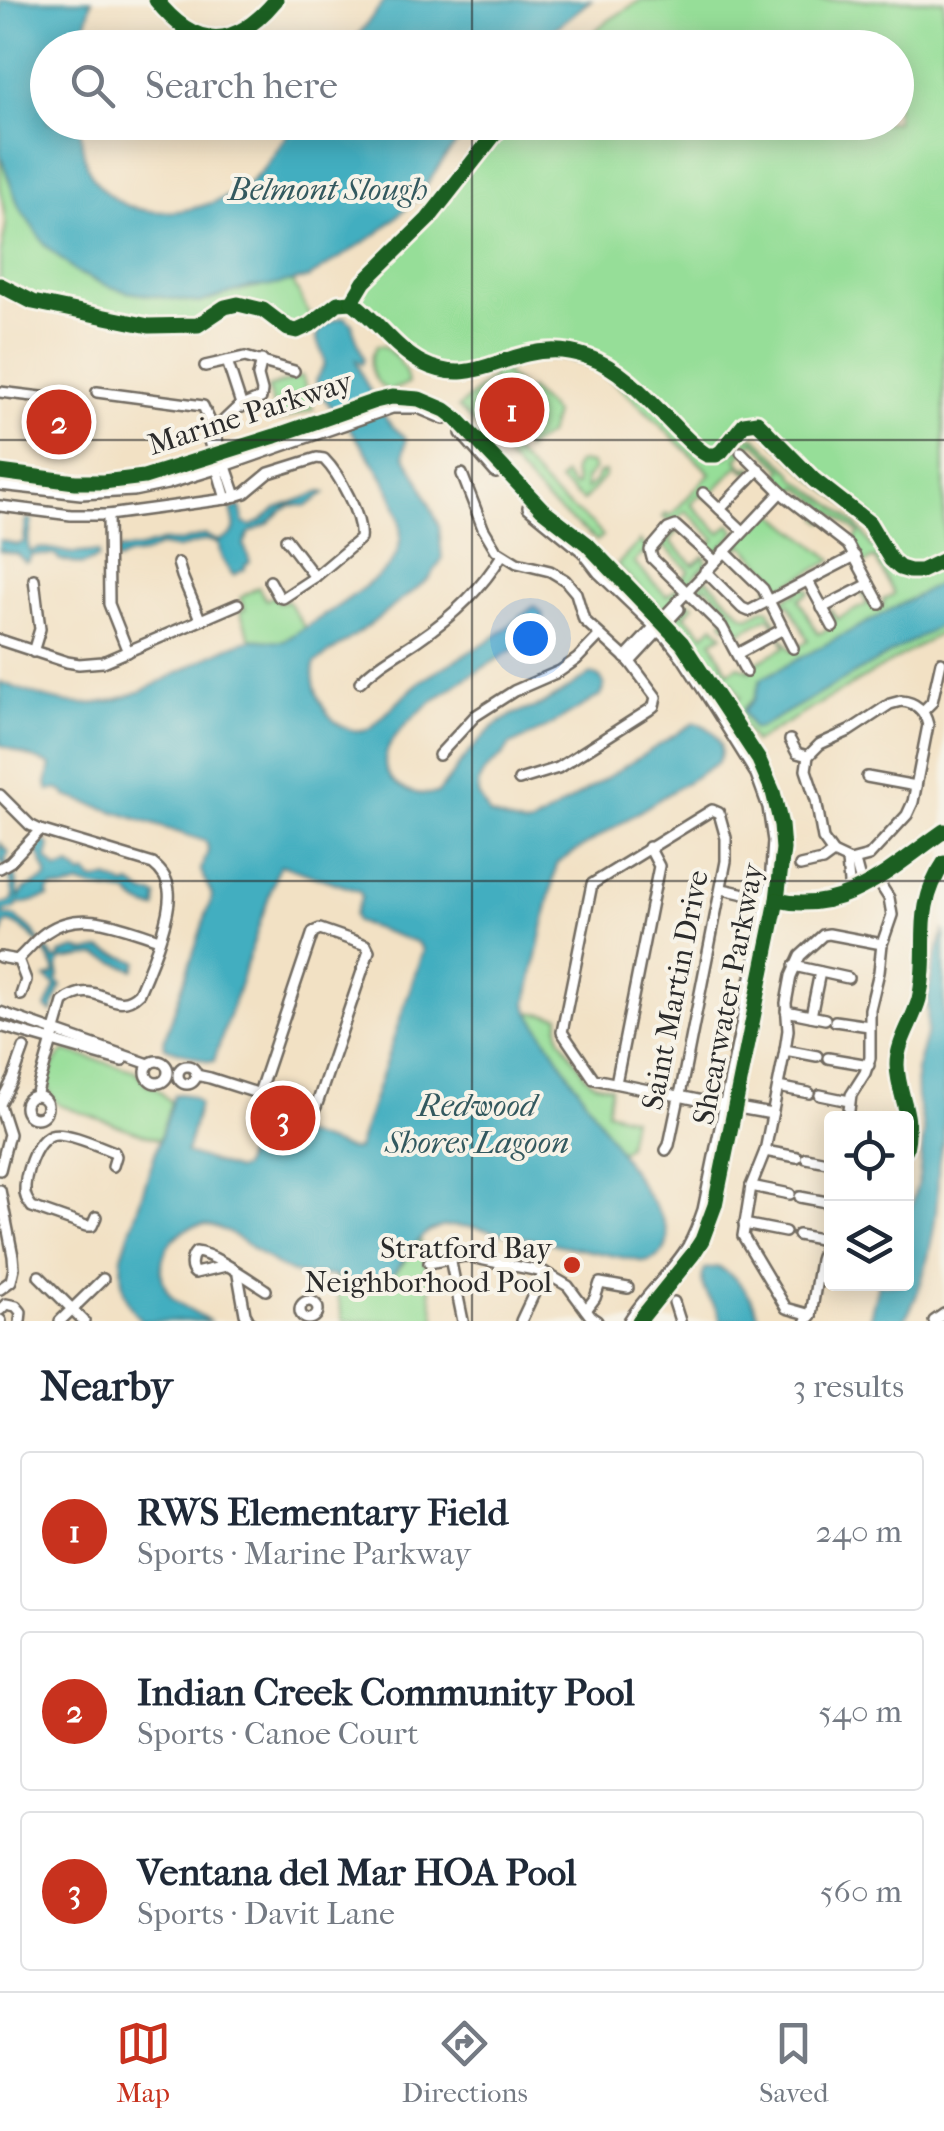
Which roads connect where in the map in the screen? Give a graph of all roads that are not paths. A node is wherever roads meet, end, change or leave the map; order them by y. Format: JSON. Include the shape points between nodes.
{"nodes":[{"id":1,"x":262,"y":360,"type":"junction"},
{"id":2,"x":226,"y":361,"type":"junction"},
{"id":3,"x":205,"y":366,"type":"dead end"},
{"id":4,"x":294,"y":371,"type":"dead end"},
{"id":5,"x":0,"y":392,"type":"edge"},
{"id":6,"x":97,"y":392,"type":"dead end"},
{"id":7,"x":58,"y":399,"type":"dead end"},
{"id":8,"x":390,"y":402,"type":"junction"},
{"id":9,"x":242,"y":406,"type":"junction"},
{"id":10,"x":215,"y":427,"type":"junction"},
{"id":11,"x":741,"y":452,"type":"dead end"},
{"id":12,"x":494,"y":454,"type":"junction"},
{"id":13,"x":219,"y":461,"type":"junction"},
{"id":14,"x":759,"y":469,"type":"junction"},
{"id":15,"x":0,"y":472,"type":"edge"},
{"id":16,"x":462,"y":474,"type":"dead end"},
{"id":17,"x":501,"y":477,"type":"junction"},
{"id":18,"x":0,"y":484,"type":"edge"},
{"id":19,"x":781,"y":492,"type":"junction"},
{"id":20,"x":704,"y":493,"type":"dead end"},
{"id":21,"x":231,"y":497,"type":"junction"},
{"id":22,"x":0,"y":506,"type":"edge"},
{"id":23,"x":720,"y":509,"type":"junction"},
{"id":24,"x":108,"y":516,"type":"junction"},
{"id":25,"x":742,"y":532,"type":"junction"},
{"id":26,"x":286,"y":539,"type":"dead end"},
{"id":27,"x":724,"y":551,"type":"junction"},
{"id":28,"x":502,"y":555,"type":"junction"},
{"id":29,"x":854,"y":556,"type":"junction"},
{"id":30,"x":714,"y":560,"type":"junction"},
{"id":31,"x":178,"y":563,"type":"dead end"},
{"id":32,"x":704,"y":571,"type":"junction"},
{"id":33,"x":315,"y":577,"type":"junction"},
{"id":34,"x":34,"y":579,"type":"dead end"},
{"id":35,"x":270,"y":581,"type":"dead end"},
{"id":36,"x":808,"y":581,"type":"junction"},
{"id":37,"x":869,"y":584,"type":"junction"},
{"id":38,"x":686,"y":591,"type":"junction"},
{"id":39,"x":770,"y":602,"type":"junction"},
{"id":40,"x":238,"y":604,"type":"dead end"},
{"id":41,"x":880,"y":604,"type":"dead end"},
{"id":42,"x":822,"y":608,"type":"junction"},
{"id":43,"x":200,"y":619,"type":"junction"},
{"id":44,"x":661,"y":626,"type":"junction"},
{"id":45,"x":832,"y":627,"type":"dead end"},
{"id":46,"x":784,"y":629,"type":"junction"},
{"id":47,"x":600,"y":635,"type":"junction"},
{"id":48,"x":0,"y":640,"type":"edge"},
{"id":49,"x":793,"y":648,"type":"dead end"},
{"id":50,"x":34,"y":652,"type":"junction"},
{"id":51,"x":128,"y":652,"type":"junction"},
{"id":52,"x":737,"y":654,"type":"junction"},
{"id":53,"x":628,"y":660,"type":"junction"},
{"id":54,"x":941,"y":662,"type":"dead end"},
{"id":55,"x":746,"y":672,"type":"dead end"},
{"id":56,"x":360,"y":682,"type":"dead end"},
{"id":57,"x":923,"y":711,"type":"junction"},
{"id":58,"x":790,"y":740,"type":"dead end"},
{"id":59,"x":439,"y":754,"type":"dead end"},
{"id":60,"x":808,"y":756,"type":"junction"},
{"id":61,"x":866,"y":777,"type":"dead end"},
{"id":62,"x":519,"y":780,"type":"dead end"},
{"id":63,"x":916,"y":786,"type":"junction"},
{"id":64,"x":0,"y":795,"type":"edge"},
{"id":65,"x":40,"y":830,"type":"junction"},
{"id":66,"x":944,"y":831,"type":"edge"},
{"id":67,"x":649,"y":847,"type":"junction"},
{"id":68,"x":832,"y":853,"type":"junction"},
{"id":69,"x":851,"y":861,"type":"junction"},
{"id":70,"x":4,"y":866,"type":"edge"},
{"id":71,"x":800,"y":866,"type":"dead end"},
{"id":72,"x":876,"y":878,"type":"junction"},
{"id":73,"x":862,"y":888,"type":"junction"},
{"id":74,"x":722,"y":889,"type":"junction"},
{"id":75,"x":850,"y":894,"type":"junction"},
{"id":76,"x":772,"y":899,"type":"junction"},
{"id":77,"x":158,"y":939,"type":"junction"},
{"id":78,"x":882,"y":944,"type":"junction"},
{"id":79,"x":0,"y":957,"type":"edge"},
{"id":80,"x":18,"y":959,"type":"junction"},
{"id":81,"x":794,"y":966,"type":"junction"},
{"id":82,"x":820,"y":972,"type":"junction"},
{"id":83,"x":848,"y":978,"type":"dead end"},
{"id":84,"x":21,"y":996,"type":"dead end"},
{"id":85,"x":786,"y":1011,"type":"junction"},
{"id":86,"x":0,"y":1012,"type":"edge"},
{"id":87,"x":811,"y":1016,"type":"junction"},
{"id":88,"x":0,"y":1026,"type":"edge"},
{"id":89,"x":869,"y":1026,"type":"junction"},
{"id":90,"x":57,"y":1032,"type":"junction"},
{"id":91,"x":52,"y":1042,"type":"junction"},
{"id":92,"x":24,"y":1048,"type":"dead end"},
{"id":93,"x":785,"y":1050,"type":"junction"},
{"id":94,"x":869,"y":1065,"type":"junction"},
{"id":95,"x":148,"y":1067,"type":"junction"},
{"id":96,"x":0,"y":1069,"type":"edge"},
{"id":97,"x":174,"y":1073,"type":"junction"},
{"id":98,"x":14,"y":1074,"type":"junction"},
{"id":99,"x":616,"y":1083,"type":"junction"},
{"id":100,"x":778,"y":1087,"type":"junction"},
{"id":101,"x":259,"y":1093,"type":"junction"},
{"id":102,"x":36,"y":1096,"type":"junction"},
{"id":103,"x":680,"y":1096,"type":"junction"},
{"id":104,"x":849,"y":1100,"type":"junction"},
{"id":105,"x":0,"y":1105,"type":"edge"},
{"id":106,"x":731,"y":1107,"type":"junction"},
{"id":107,"x":26,"y":1111,"type":"junction"},
{"id":108,"x":848,"y":1111,"type":"edge"},
{"id":109,"x":772,"y":1114,"type":"junction"},
{"id":110,"x":40,"y":1117,"type":"junction"},
{"id":111,"x":50,"y":1136,"type":"junction"},
{"id":112,"x":666,"y":1150,"type":"dead end"},
{"id":113,"x":765,"y":1151,"type":"junction"},
{"id":114,"x":824,"y":1162,"type":"edge"},
{"id":115,"x":113,"y":1166,"type":"dead end"},
{"id":116,"x":0,"y":1170,"type":"edge"},
{"id":117,"x":751,"y":1186,"type":"junction"},
{"id":118,"x":0,"y":1190,"type":"edge"},
{"id":119,"x":826,"y":1201,"type":"edge"},
{"id":120,"x":96,"y":1218,"type":"dead end"},
{"id":121,"x":744,"y":1224,"type":"junction"},
{"id":122,"x":784,"y":1232,"type":"dead end"},
{"id":123,"x":798,"y":1235,"type":"dead end"},
{"id":124,"x":824,"y":1240,"type":"edge"},
{"id":125,"x":824,"y":1245,"type":"edge"},
{"id":126,"x":450,"y":1258,"type":"junction"},
{"id":127,"x":430,"y":1263,"type":"dead end"},
{"id":128,"x":226,"y":1266,"type":"dead end"},
{"id":129,"x":544,"y":1272,"type":"junction"},
{"id":130,"x":39,"y":1276,"type":"dead end"},
{"id":131,"x":238,"y":1276,"type":"junction"},
{"id":132,"x":103,"y":1279,"type":"dead end"},
{"id":133,"x":628,"y":1288,"type":"dead end"},
{"id":134,"x":0,"y":1289,"type":"edge"},
{"id":135,"x":266,"y":1290,"type":"dead end"},
{"id":136,"x":674,"y":1302,"type":"dead end"},
{"id":137,"x":1,"y":1305,"type":"edge"},
{"id":138,"x":318,"y":1308,"type":"dead end"},
{"id":139,"x":72,"y":1309,"type":"junction"},
{"id":140,"x":944,"y":1314,"type":"edge"},
{"id":141,"x":588,"y":1316,"type":"edge"},
{"id":142,"x":808,"y":1318,"type":"edge"},
{"id":143,"x":20,"y":1321,"type":"edge"},
{"id":144,"x":60,"y":1321,"type":"edge"},
{"id":145,"x":84,"y":1321,"type":"edge"},
{"id":146,"x":249,"y":1321,"type":"edge"},
{"id":147,"x":320,"y":1321,"type":"edge"},
{"id":148,"x":463,"y":1321,"type":"edge"},
{"id":149,"x":521,"y":1321,"type":"edge"},
{"id":150,"x":630,"y":1321,"type":"edge"},
{"id":151,"x":639,"y":1321,"type":"edge"},
{"id":152,"x":680,"y":1321,"type":"edge"},
{"id":153,"x":934,"y":1321,"type":"edge"}],
"edges":[{"from":1,"to":2,"type":"street"},
{"from":1,"to":4,"type":"street"},
{"from":1,"to":9,"type":"street","via":[[262,397]]},
{"from":2,"to":3,"type":"street"},
{"from":2,"to":9,"type":"street"},
{"from":5,"to":7,"type":"street"},
{"from":6,"to":10,"type":"street","via":[[200,405]]},
{"from":8,"to":12,"type":"main road","name":"Marine Parkway","via":[[416,398],[445,410]]},
{"from":8,"to":13,"type":"main road","name":"Marine Parkway"},
{"from":8,"to":17,"type":"main road","name":"Marine Parkway","via":[[441,416]]},
{"from":9,"to":10,"type":"street"},
{"from":10,"to":13,"type":"street","via":[[207,432]]},
{"from":11,"to":14,"type":"street"},
{"from":12,"to":17,"type":"main road"},
{"from":12,"to":44,"type":"main road","name":"Shearwater Parkway"},
{"from":13,"to":15,"type":"main road","name":"Marine Parkway","via":[[116,481]]},
{"from":13,"to":18,"type":"main road","name":"Marine Parkway","via":[[175,481],[118,492]]},
{"from":13,"to":21,"type":"street"},
{"from":14,"to":19,"type":"street"},
{"from":14,"to":23,"type":"street"},
{"from":16,"to":28,"type":"street","via":[[482,528]]},
{"from":17,"to":44,"type":"main road","name":"Shearwater Parkway"},
{"from":19,"to":25,"type":"street"},
{"from":19,"to":29,"type":"street"},
{"from":20,"to":23,"type":"street"},
{"from":21,"to":24,"type":"street"},
{"from":21,"to":33,"type":"street","via":[[269,473],[315,458],[327,462],[361,535]]},
{"from":22,"to":24,"type":"street"},
{"from":23,"to":25,"type":"street"},
{"from":24,"to":51,"type":"street","via":[[108,604]]},
{"from":25,"to":27,"type":"street"},
{"from":26,"to":33,"type":"street"},
{"from":27,"to":30,"type":"street"},
{"from":27,"to":39,"type":"street"},
{"from":28,"to":47,"type":"street","via":[[565,580],[584,620]]},
{"from":28,"to":56,"type":"street","via":[[463,605]]},
{"from":29,"to":36,"type":"street"},
{"from":29,"to":37,"type":"street"},
{"from":30,"to":32,"type":"street"},
{"from":30,"to":38,"type":"street","via":[[673,526],[651,548],[650,556]]},
{"from":31,"to":43,"type":"street"},
{"from":32,"to":38,"type":"street"},
{"from":32,"to":39,"type":"street","via":[[745,610]]},
{"from":33,"to":35,"type":"street","via":[[282,598]]},
{"from":34,"to":50,"type":"street","via":[[40,628]]},
{"from":36,"to":39,"type":"street"},
{"from":36,"to":42,"type":"street"},
{"from":37,"to":41,"type":"street"},
{"from":37,"to":42,"type":"street"},
{"from":38,"to":44,"type":"street"},
{"from":38,"to":52,"type":"street","via":[[722,627]]},
{"from":39,"to":46,"type":"street"},
{"from":40,"to":43,"type":"street"},
{"from":42,"to":45,"type":"street"},
{"from":43,"to":51,"type":"street"},
{"from":44,"to":53,"type":"street"},
{"from":44,"to":76,"type":"main road","name":"Shearwater Parkway","via":[[764,794],[774,841]]},
{"from":46,"to":49,"type":"street"},
{"from":46,"to":52,"type":"street"},
{"from":47,"to":53,"type":"street"},
{"from":47,"to":59,"type":"street","via":[[560,671],[475,716]]},
{"from":48,"to":50,"type":"street"},
{"from":50,"to":51,"type":"street","via":[[78,664]]},
{"from":52,"to":55,"type":"street"},
{"from":53,"to":62,"type":"street","via":[[654,693],[652,708],[558,768]]},
{"from":54,"to":57,"type":"street","via":[[932,702]]},
{"from":57,"to":60,"type":"street","via":[[894,702]]},
{"from":57,"to":63,"type":"street","via":[[928,728]]},
{"from":58,"to":60,"type":"street","via":[[797,753]]},
{"from":60,"to":68,"type":"street","via":[[806,770]]},
{"from":61,"to":63,"type":"street"},
{"from":63,"to":69,"type":"street","via":[[902,822],[874,852]]},
{"from":64,"to":65,"type":"street"},
{"from":65,"to":70,"type":"street"},
{"from":65,"to":77,"type":"street","via":[[160,869],[169,896]]},
{"from":66,"to":72,"type":"street"},
{"from":67,"to":74,"type":"street","name":"Saint Martin Drive","via":[[716,810],[726,838]]},
{"from":67,"to":99,"type":"street","via":[[659,866]]},
{"from":67,"to":99,"type":"street","via":[[591,885],[562,1028],[590,1075]]},
{"from":68,"to":69,"type":"street"},
{"from":68,"to":71,"type":"street"},
{"from":69,"to":73,"type":"street"},
{"from":69,"to":75,"type":"street"},
{"from":72,"to":73,"type":"street"},
{"from":72,"to":78,"type":"street","via":[[892,908]]},
{"from":73,"to":75,"type":"street"},
{"from":74,"to":76,"type":"street"},
{"from":74,"to":103,"type":"street","name":"Saint Martin Drive"},
{"from":75,"to":76,"type":"street","via":[[812,904]]},
{"from":76,"to":106,"type":"main road","name":"Shearwater Parkway"},
{"from":77,"to":80,"type":"street","via":[[92,919],[60,925]]},
{"from":77,"to":90,"type":"street","via":[[134,998],[117,1002],[75,993],[59,1009]]},
{"from":78,"to":81,"type":"street","via":[[824,934]]},
{"from":78,"to":89,"type":"street"},
{"from":79,"to":80,"type":"street"},
{"from":80,"to":84,"type":"street","via":[[26,980]]},
{"from":81,"to":82,"type":"street"},
{"from":81,"to":85,"type":"street"},
{"from":82,"to":83,"type":"street"},
{"from":82,"to":87,"type":"street"},
{"from":85,"to":87,"type":"street"},
{"from":85,"to":93,"type":"street"},
{"from":86,"to":90,"type":"street"},
{"from":87,"to":89,"type":"street"},
{"from":88,"to":91,"type":"street"},
{"from":89,"to":94,"type":"street"},
{"from":90,"to":91,"type":"street"},
{"from":90,"to":95,"type":"street"},
{"from":91,"to":95,"type":"street"},
{"from":91,"to":102,"type":"street"},
{"from":92,"to":98,"type":"street"},
{"from":93,"to":94,"type":"street"},
{"from":93,"to":100,"type":"street"},
{"from":94,"to":104,"type":"street"},
{"from":95,"to":97,"type":"street","via":[[162,1062]]},
{"from":95,"to":97,"type":"street","via":[[152,1082]]},
{"from":96,"to":98,"type":"street"},
{"from":97,"to":101,"type":"street","via":[[190,1067],[196,1075]]},
{"from":98,"to":105,"type":"street"},
{"from":99,"to":103,"type":"street"},
{"from":100,"to":104,"type":"street"},
{"from":100,"to":109,"type":"street"},
{"from":101,"to":101,"type":"street","via":[[313,932],[364,944],[369,951],[314,1109]]},
{"from":102,"to":107,"type":"street"},
{"from":102,"to":110,"type":"street","via":[[46,1105]]},
{"from":103,"to":106,"type":"street"},
{"from":103,"to":112,"type":"street","name":"Saint Martin Drive"},
{"from":104,"to":108,"type":"street"},
{"from":105,"to":107,"type":"street"},
{"from":105,"to":116,"type":"street","via":[[10,1134]]},
{"from":106,"to":109,"type":"street"},
{"from":106,"to":150,"type":"main road","name":"Shearwater Parkway","via":[[696,1230]]},
{"from":106,"to":151,"type":"main road","name":"Shearwater Parkway","via":[[706,1230]]},
{"from":107,"to":110,"type":"street"},
{"from":109,"to":113,"type":"street"},
{"from":110,"to":111,"type":"street"},
{"from":111,"to":115,"type":"street","via":[[114,1152]]},
{"from":111,"to":120,"type":"street","via":[[30,1166],[28,1202],[86,1226]]},
{"from":113,"to":114,"type":"street"},
{"from":113,"to":117,"type":"street"},
{"from":117,"to":119,"type":"street"},
{"from":117,"to":121,"type":"street"},
{"from":118,"to":134,"type":"street","via":[[14,1268]]},
{"from":121,"to":122,"type":"street"},
{"from":121,"to":142,"type":"street","via":[[744,1242],[786,1308]]},
{"from":123,"to":124,"type":"street"},
{"from":125,"to":142,"type":"street"},
{"from":126,"to":127,"type":"street"},
{"from":126,"to":129,"type":"street"},
{"from":126,"to":148,"type":"street"},
{"from":128,"to":131,"type":"street"},
{"from":129,"to":141,"type":"street","via":[[568,1286]]},
{"from":129,"to":149,"type":"street"},
{"from":130,"to":139,"type":"street"},
{"from":131,"to":135,"type":"street"},
{"from":131,"to":146,"type":"street"},
{"from":132,"to":139,"type":"street"},
{"from":133,"to":141,"type":"street","via":[[600,1283]]},
{"from":136,"to":152,"type":"street"},
{"from":137,"to":143,"type":"street","via":[[19,1308]]},
{"from":138,"to":147,"type":"street"},
{"from":139,"to":144,"type":"street"},
{"from":139,"to":145,"type":"street"},
{"from":140,"to":153,"type":"street"}]}
